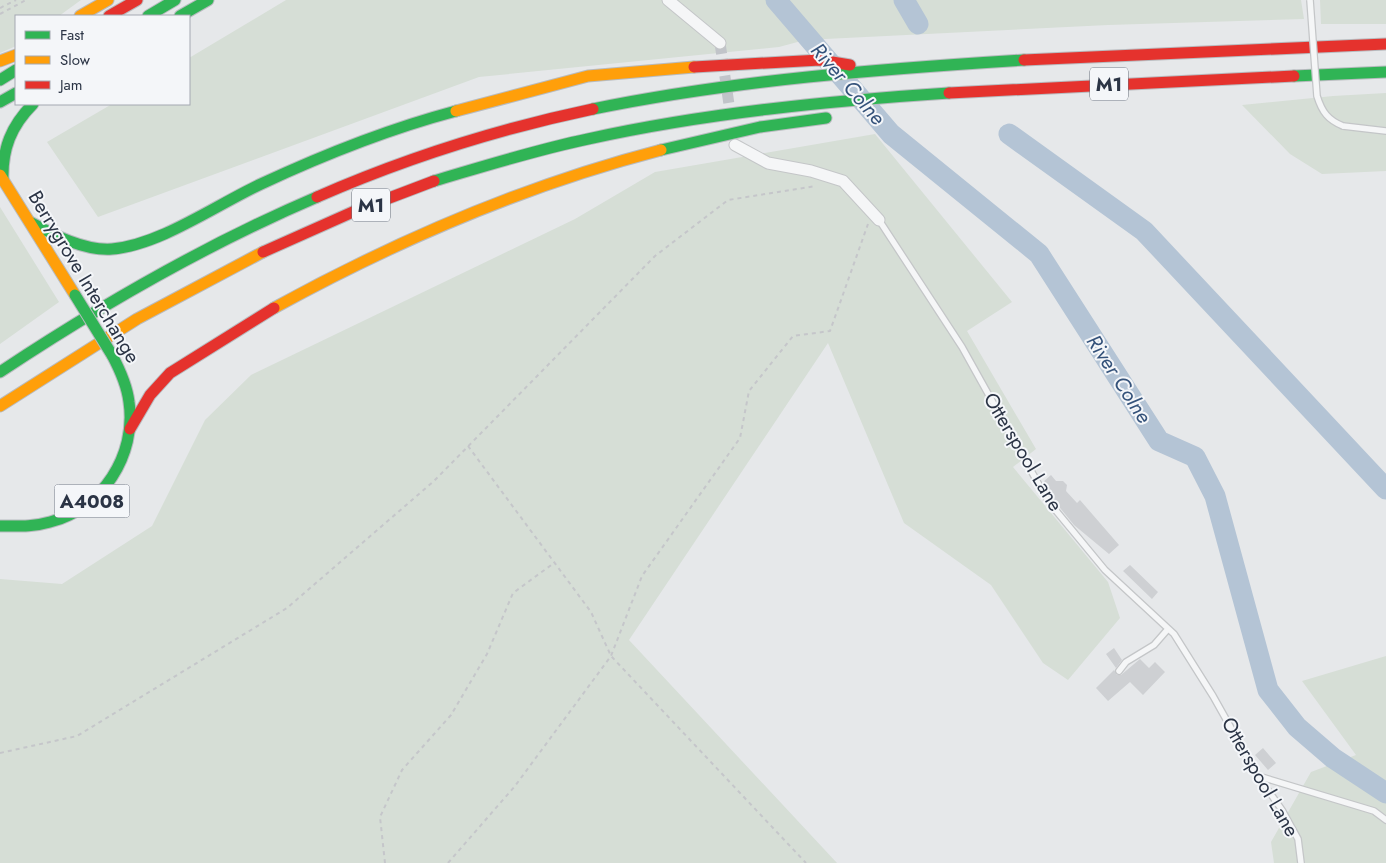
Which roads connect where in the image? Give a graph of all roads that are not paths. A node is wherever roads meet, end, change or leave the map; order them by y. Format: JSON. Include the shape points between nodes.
{"nodes":[{"id":1,"x":108,"y":0,"type":"edge"},
{"id":2,"x":137,"y":0,"type":"edge"},
{"id":3,"x":176,"y":0,"type":"edge"},
{"id":4,"x":208,"y":0,"type":"edge"},
{"id":5,"x":668,"y":0,"type":"edge"},
{"id":6,"x":1310,"y":0,"type":"edge"},
{"id":7,"x":82,"y":15,"type":"edge"},
{"id":8,"x":111,"y":15,"type":"edge"},
{"id":9,"x":150,"y":15,"type":"edge"},
{"id":10,"x":182,"y":15,"type":"edge"},
{"id":11,"x":720,"y":43,"type":"tunnel mouth"},
{"id":12,"x":1386,"y":44,"type":"edge"},
{"id":13,"x":15,"y":55,"type":"edge"},
{"id":14,"x":0,"y":61,"type":"edge"},
{"id":15,"x":888,"y":70,"type":"junction"},
{"id":16,"x":15,"y":71,"type":"edge"},
{"id":17,"x":1386,"y":72,"type":"edge"},
{"id":18,"x":0,"y":80,"type":"edge"},
{"id":19,"x":15,"y":94,"type":"edge"},
{"id":20,"x":911,"y":96,"type":"junction"},
{"id":21,"x":0,"y":102,"type":"edge"},
{"id":22,"x":31,"y":105,"type":"edge"},
{"id":23,"x":1386,"y":131,"type":"edge"},
{"id":24,"x":735,"y":146,"type":"dead end"},
{"id":25,"x":2,"y":177,"type":"edge"},
{"id":26,"x":875,"y":216,"type":"joint"},
{"id":27,"x":30,"y":222,"type":"junction"},
{"id":28,"x":0,"y":372,"type":"edge"},
{"id":29,"x":0,"y":406,"type":"edge"},
{"id":30,"x":130,"y":429,"type":"junction"},
{"id":31,"x":0,"y":527,"type":"edge"},
{"id":32,"x":1168,"y":628,"type":"junction"},
{"id":33,"x":1119,"y":671,"type":"dead end"},
{"id":34,"x":1258,"y":776,"type":"junction"},
{"id":35,"x":1386,"y":820,"type":"edge"},
{"id":36,"x":1301,"y":863,"type":"edge"}],
"edges":[{"from":1,"to":7,"type":"highway"},
{"from":2,"to":8,"type":"highway"},
{"from":3,"to":9,"type":"highway"},
{"from":4,"to":10,"type":"highway"},
{"from":5,"to":11,"type":"street"},
{"from":6,"to":23,"type":"lane","bridge":true,"via":[[1320,107],[1330,121]]},
{"from":12,"to":15,"type":"highway","number":"M1","via":[[989,62]]},
{"from":13,"to":14,"type":"highway"},
{"from":15,"to":27,"type":"highway","number":"M1","via":[[820,60],[588,76],[414,122],[262,184],[156,237],[128,247],[87,246],[56,236]]},
{"from":15,"to":28,"type":"highway","number":"M1","via":[[700,90],[592,110],[456,145],[376,173],[209,246],[115,297]]},
{"from":16,"to":18,"type":"highway"},
{"from":17,"to":20,"type":"highway","number":"M1"},
{"from":19,"to":21,"type":"highway"},
{"from":20,"to":29,"type":"highway","number":"M1","via":[[718,116],[585,139],[402,192],[262,250],[208,278],[76,355]]},
{"from":20,"to":30,"type":"highway","number":"M1","via":[[846,115],[764,126],[615,160],[475,211],[384,252],[245,323],[163,378]]},
{"from":22,"to":25,"type":"highway","via":[[17,120],[6,141],[1,160]]},
{"from":24,"to":26,"type":"street","name":"Otterspool Lane","via":[[768,163],[843,181]]},
{"from":25,"to":27,"type":"highway","name":"Berrygrove Interchange","number":"A4008"},
{"from":26,"to":32,"type":"lane","name":"Otterspool Lane","via":[[962,347],[1048,501],[1105,570]]},
{"from":27,"to":30,"type":"highway","name":"Berrygrove Interchange","number":"A4008","bridge":true,"via":[[112,356],[127,392]]},
{"from":30,"to":31,"type":"highway","name":"Berrygrove Interchange","number":"A4008","via":[[118,468],[90,503],[61,520],[29,528]]},
{"from":32,"to":33,"type":"lane","via":[[1154,645],[1126,662]]},
{"from":32,"to":34,"type":"lane","name":"Otterspool Lane","via":[[1213,696]]},
{"from":34,"to":35,"type":"lane","via":[[1374,811]]},
{"from":34,"to":36,"type":"lane","name":"Otterspool Lane","via":[[1298,839]]}]}
